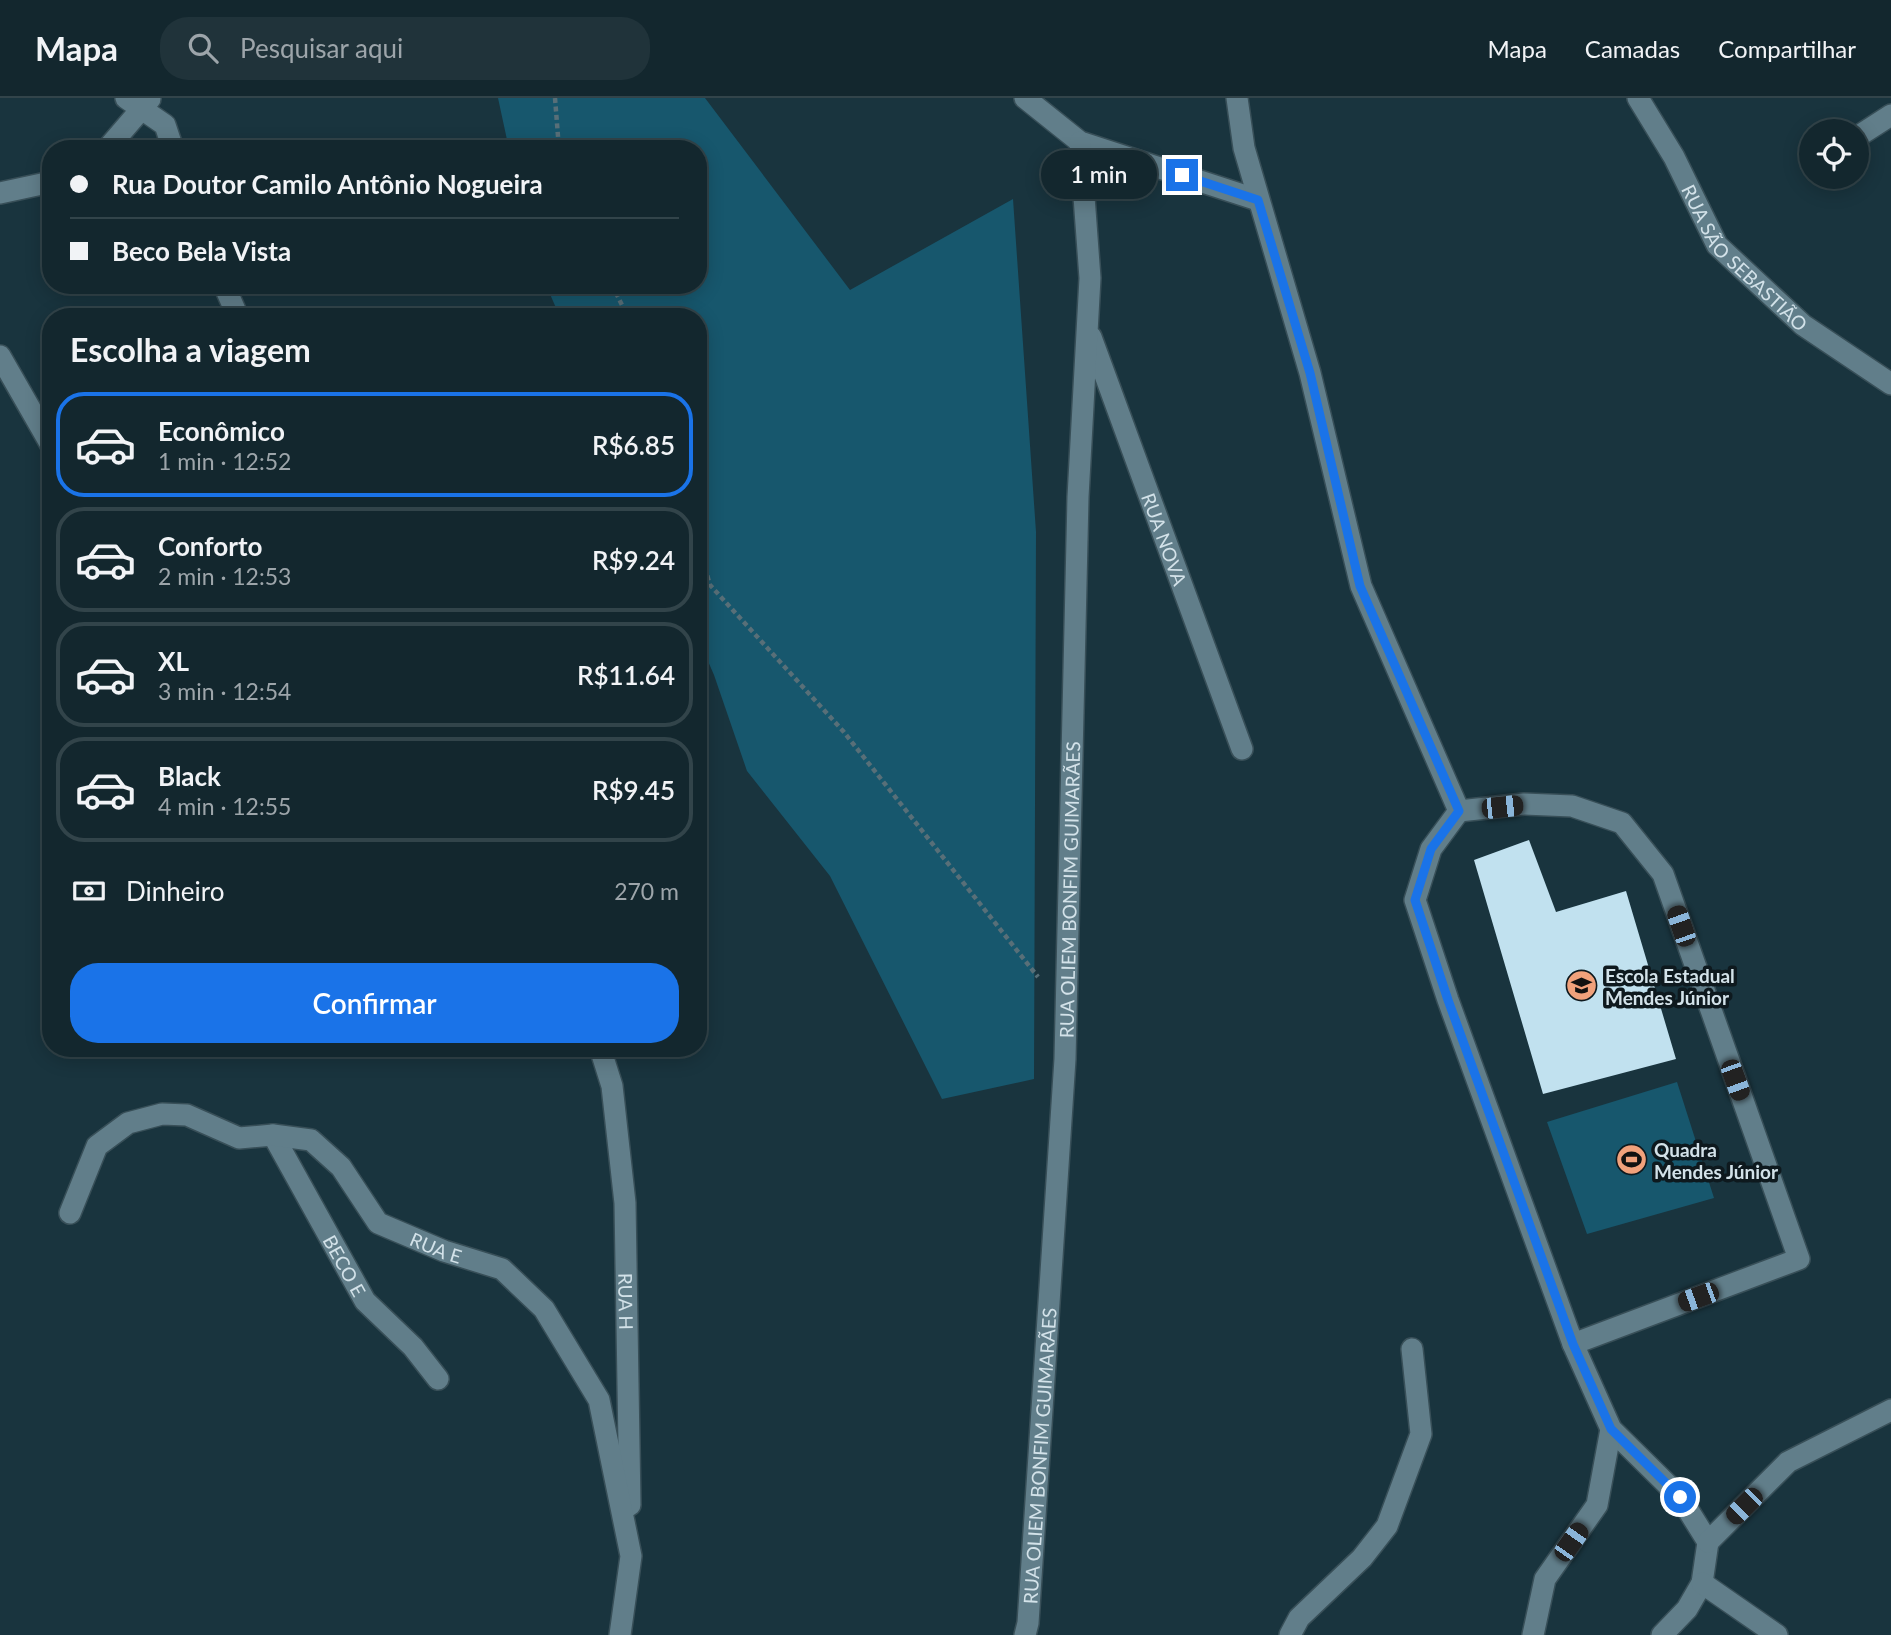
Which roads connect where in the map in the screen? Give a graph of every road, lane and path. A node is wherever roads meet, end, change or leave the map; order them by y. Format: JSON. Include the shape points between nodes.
{"nodes":[{"id":1,"x":555,"y":98,"type":"edge"},
{"id":2,"x":1025,"y":98,"type":"edge"},
{"id":3,"x":1237,"y":98,"type":"edge"},
{"id":4,"x":1637,"y":98,"type":"edge"},
{"id":5,"x":139,"y":101,"type":"edge"},
{"id":6,"x":1891,"y":115,"type":"edge"},
{"id":7,"x":1869,"y":129,"type":"edge"},
{"id":8,"x":116,"y":140,"type":"edge"},
{"id":9,"x":170,"y":140,"type":"edge"},
{"id":10,"x":558,"y":140,"type":"edge"},
{"id":11,"x":1080,"y":142,"type":"junction"},
{"id":12,"x":42,"y":184,"type":"edge"},
{"id":13,"x":0,"y":193,"type":"edge"},
{"id":14,"x":1258,"y":200,"type":"junction"},
{"id":15,"x":1088,"y":328,"type":"junction"},
{"id":16,"x":0,"y":356,"type":"edge"},
{"id":17,"x":1891,"y":384,"type":"edge"},
{"id":18,"x":42,"y":429,"type":"edge"},
{"id":19,"x":707,"y":574,"type":"edge"},
{"id":20,"x":1242,"y":750,"type":"dead end"},
{"id":21,"x":1459,"y":811,"type":"junction"},
{"id":22,"x":1066,"y":1014,"type":"junction"},
{"id":23,"x":603,"y":1057,"type":"edge"},
{"id":24,"x":273,"y":1135,"type":"junction"},
{"id":25,"x":70,"y":1213,"type":"dead end"},
{"id":26,"x":1573,"y":1344,"type":"junction"},
{"id":27,"x":1412,"y":1349,"type":"dead end"},
{"id":28,"x":438,"y":1379,"type":"dead end"},
{"id":29,"x":1891,"y":1410,"type":"edge"},
{"id":30,"x":1611,"y":1429,"type":"junction"},
{"id":31,"x":1708,"y":1542,"type":"junction"},
{"id":32,"x":631,"y":1556,"type":"junction"},
{"id":33,"x":1702,"y":1583,"type":"junction"},
{"id":34,"x":620,"y":1635,"type":"edge"},
{"id":35,"x":1025,"y":1635,"type":"edge"},
{"id":36,"x":1290,"y":1635,"type":"edge"},
{"id":37,"x":1533,"y":1635,"type":"edge"},
{"id":38,"x":1662,"y":1635,"type":"edge"},
{"id":39,"x":1777,"y":1635,"type":"edge"}],
"edges":[{"from":1,"to":10,"type":"path"},
{"from":2,"to":11,"type":"street"},
{"from":3,"to":14,"type":"street"},
{"from":4,"to":17,"type":"street","name":"RUA SÃO SEBASTIÃO","via":[[1674,157],[1717,245],[1803,325]]},
{"from":5,"to":8,"type":"street"},
{"from":5,"to":9,"type":"street","via":[[165,125]]},
{"from":6,"to":7,"type":"street"},
{"from":11,"to":14,"type":"street"},
{"from":11,"to":15,"type":"street","name":"RUA OLIEM BONFIM GUIMARÃES","via":[[1090,278]]},
{"from":12,"to":13,"type":"street"},
{"from":14,"to":21,"type":"street","via":[[1310,373],[1360,586]]},
{"from":15,"to":20,"type":"street","name":"RUA NOVA"},
{"from":15,"to":22,"type":"street","name":"RUA OLIEM BONFIM GUIMARÃES","via":[[1078,497]]},
{"from":16,"to":18,"type":"street"},
{"from":19,"to":22,"type":"path","via":[[710,585],[843,731]]},
{"from":21,"to":26,"type":"street","via":[[1431,849],[1415,900]]},
{"from":21,"to":26,"type":"street","via":[[1524,804],[1572,806],[1622,823],[1662,874],[1799,1259]]},
{"from":22,"to":35,"type":"street","name":"RUA OLIEM BONFIM GUIMARÃES"},
{"from":23,"to":32,"type":"street","name":"RUA H","via":[[612,1086],[625,1203]]},
{"from":24,"to":25,"type":"street","name":"RUA E","via":[[239,1138],[187,1115],[162,1114],[128,1123],[97,1146]]},
{"from":24,"to":28,"type":"street","name":"BECO E","via":[[365,1301]]},
{"from":24,"to":32,"type":"street","name":"RUA E","via":[[311,1140],[341,1167],[378,1223],[502,1269],[544,1308],[599,1400]]},
{"from":26,"to":30,"type":"street"},
{"from":27,"to":36,"type":"street","via":[[1421,1434],[1387,1526],[1362,1558],[1299,1618]]},
{"from":29,"to":31,"type":"street","via":[[1788,1462]]},
{"from":30,"to":31,"type":"street","via":[[1680,1497]]},
{"from":30,"to":37,"type":"street","via":[[1597,1505],[1545,1579]]},
{"from":31,"to":33,"type":"street"},
{"from":32,"to":34,"type":"street","name":"RUA E"},
{"from":33,"to":38,"type":"street","via":[[1687,1609]]},
{"from":33,"to":39,"type":"street"}]}
